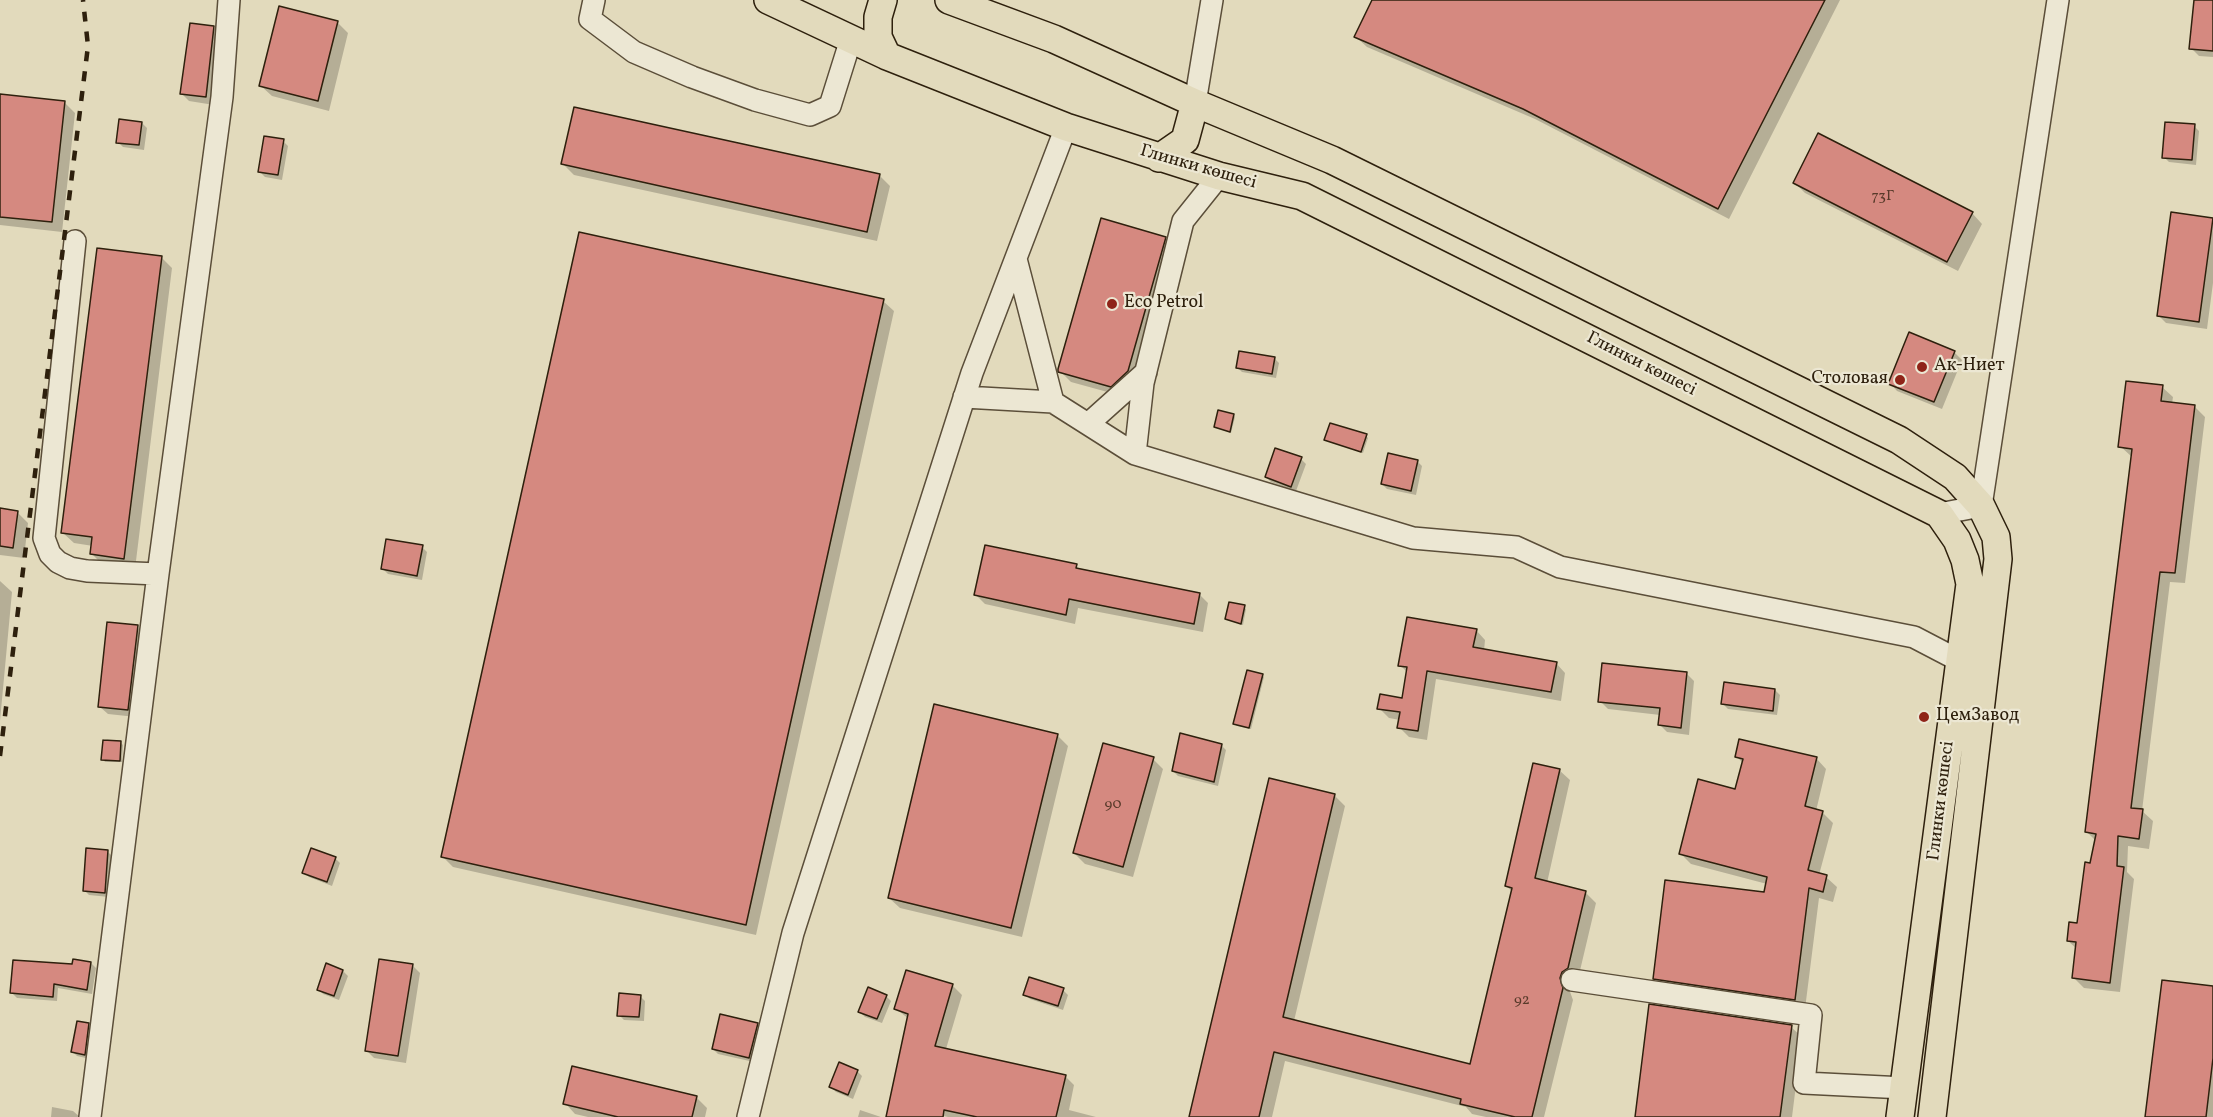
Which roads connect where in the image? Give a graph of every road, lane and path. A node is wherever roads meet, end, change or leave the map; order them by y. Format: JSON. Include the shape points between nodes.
{"nodes":[{"id":1,"x":229,"y":0,"type":"edge"},
{"id":2,"x":594,"y":0,"type":"edge"},
{"id":3,"x":768,"y":0,"type":"edge"},
{"id":4,"x":883,"y":0,"type":"edge"},
{"id":5,"x":949,"y":0,"type":"edge"},
{"id":6,"x":1212,"y":0,"type":"edge"},
{"id":7,"x":2058,"y":0,"type":"edge"},
{"id":8,"x":851,"y":39,"type":"junction"},
{"id":9,"x":886,"y":56,"type":"junction"},
{"id":10,"x":1195,"y":103,"type":"junction"},
{"id":11,"x":1066,"y":127,"type":"junction"},
{"id":12,"x":1159,"y":158,"type":"junction"},
{"id":13,"x":1219,"y":176,"type":"junction"},
{"id":14,"x":75,"y":241,"type":"dead end"},
{"id":15,"x":1016,"y":258,"type":"junction"},
{"id":16,"x":1146,"y":372,"type":"junction"},
{"id":17,"x":964,"y":397,"type":"junction"},
{"id":18,"x":1053,"y":402,"type":"junction"},
{"id":19,"x":1088,"y":424,"type":"junction"},
{"id":20,"x":1135,"y":454,"type":"junction"},
{"id":21,"x":1981,"y":506,"type":"junction"},
{"id":22,"x":1939,"y":514,"type":"junction"},
{"id":23,"x":158,"y":574,"type":"junction"},
{"id":24,"x":1960,"y":660,"type":"junction"},
{"id":25,"x":1572,"y":980,"type":"dead end"},
{"id":26,"x":1904,"y":1088,"type":"junction"},
{"id":27,"x":90,"y":1117,"type":"edge"},
{"id":28,"x":748,"y":1117,"type":"edge"},
{"id":29,"x":1900,"y":1117,"type":"edge"},
{"id":30,"x":1932,"y":1117,"type":"edge"}],
"edges":[{"from":1,"to":23,"type":"lane","via":[[222,97]]},
{"from":2,"to":8,"type":"lane","via":[[590,19],[634,52],[755,100],[810,115],[830,106]]},
{"from":3,"to":8,"type":"main road","name":"Глинки көшесі"},
{"from":4,"to":9,"type":"main road","via":[[878,37]]},
{"from":5,"to":10,"type":"main road","name":"Глинки көшесі","via":[[1054,39]]},
{"from":6,"to":10,"type":"lane"},
{"from":7,"to":21,"type":"lane"},
{"from":8,"to":9,"type":"main road","name":"Глинки көшесі"},
{"from":9,"to":11,"type":"main road","name":"Глинки көшесі"},
{"from":10,"to":12,"type":"main road","via":[[1185,140]]},
{"from":10,"to":21,"type":"main road","name":"Глинки көшесі","via":[[1332,160],[1899,440],[1954,477]]},
{"from":11,"to":12,"type":"main road","name":"Глинки көшесі"},
{"from":11,"to":15,"type":"lane"},
{"from":12,"to":13,"type":"main road","name":"Глинки көшесі"},
{"from":13,"to":16,"type":"lane","via":[[1183,220]]},
{"from":13,"to":22,"type":"main road","name":"Глинки көшесі","via":[[1302,196]]},
{"from":14,"to":23,"type":"lane","via":[[44,538],[50,554],[70,568]]},
{"from":15,"to":17,"type":"lane"},
{"from":15,"to":18,"type":"lane"},
{"from":16,"to":19,"type":"lane"},
{"from":16,"to":20,"type":"lane"},
{"from":17,"to":18,"type":"lane"},
{"from":17,"to":28,"type":"lane","via":[[793,933]]},
{"from":18,"to":19,"type":"lane"},
{"from":19,"to":20,"type":"lane"},
{"from":20,"to":24,"type":"lane","via":[[1413,538],[1516,546],[1560,567],[1914,637]]},
{"from":21,"to":22,"type":"lane"},
{"from":21,"to":30,"type":"main road","name":"Глинки көшесі","via":[[1996,537],[1998,559]]},
{"from":22,"to":24,"type":"main road","name":"Глинки көшесі","via":[[1957,540],[1970,584]]},
{"from":23,"to":27,"type":"lane"},
{"from":24,"to":26,"type":"main road","name":"Глинки көшесі"},
{"from":25,"to":26,"type":"lane","via":[[1811,1015],[1804,1083]]},
{"from":26,"to":29,"type":"main road","name":"Глинки көшесі"}]}
